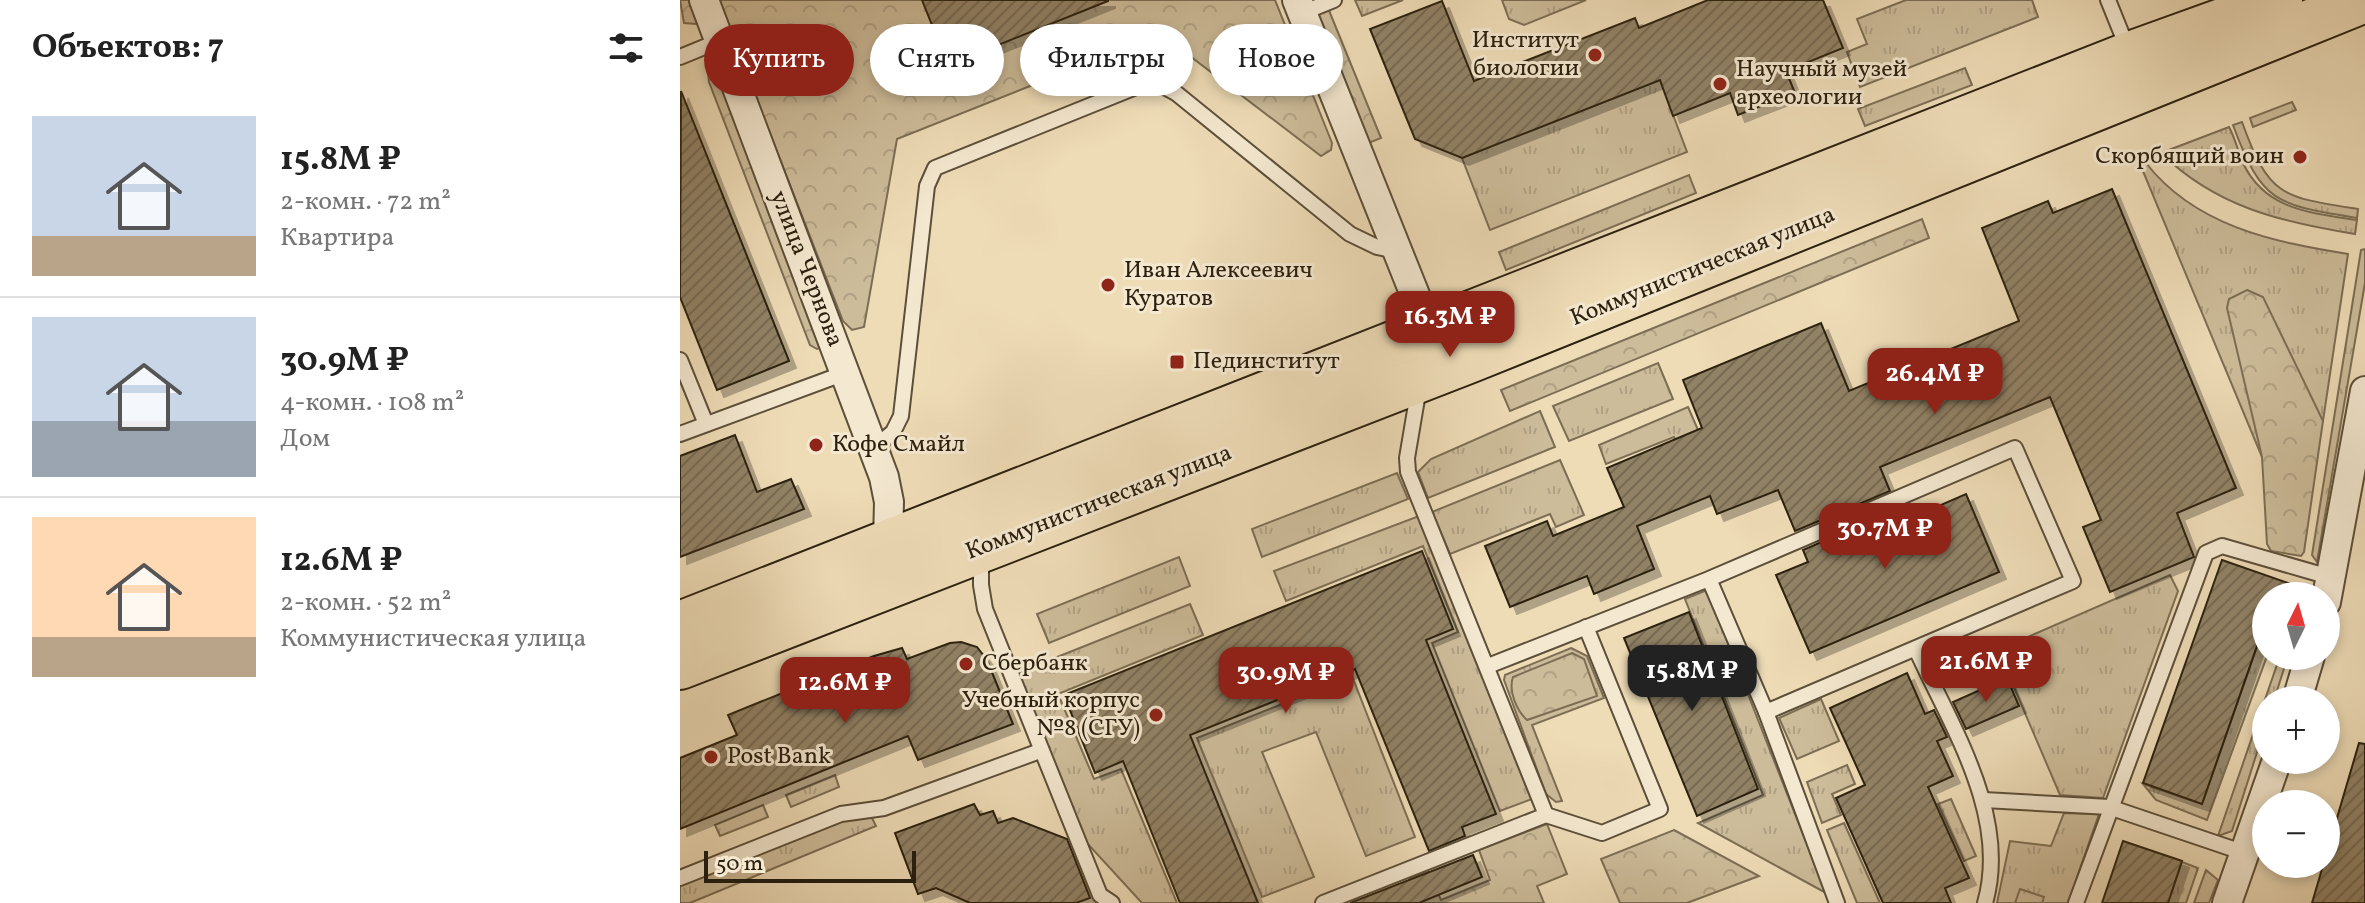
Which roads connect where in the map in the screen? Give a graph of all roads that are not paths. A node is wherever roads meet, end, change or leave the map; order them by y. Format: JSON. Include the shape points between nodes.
{"nodes":[{"id":1,"x":704,"y":0,"type":"edge"},
{"id":2,"x":1334,"y":0,"type":"edge"},
{"id":3,"x":2108,"y":0,"type":"edge"},
{"id":4,"x":2280,"y":0,"type":"edge"},
{"id":5,"x":1300,"y":6,"type":"edge"},
{"id":6,"x":2360,"y":8,"type":"edge"},
{"id":7,"x":713,"y":24,"type":"edge"},
{"id":8,"x":704,"y":47,"type":"edge"},
{"id":9,"x":2130,"y":54,"type":"junction"},
{"id":10,"x":680,"y":57,"type":"edge"},
{"id":11,"x":740,"y":96,"type":"edge"},
{"id":12,"x":1397,"y":251,"type":"junction"},
{"id":13,"x":1429,"y":330,"type":"junction"},
{"id":14,"x":680,"y":360,"type":"edge"},
{"id":15,"x":1398,"y":365,"type":"junction"},
{"id":16,"x":845,"y":373,"type":"junction"},
{"id":17,"x":2365,"y":391,"type":"edge"},
{"id":18,"x":706,"y":424,"type":"junction"},
{"id":19,"x":680,"y":434,"type":"edge"},
{"id":20,"x":874,"y":448,"type":"junction"},
{"id":21,"x":888,"y":541,"type":"junction"},
{"id":22,"x":983,"y":547,"type":"junction"},
{"id":23,"x":1709,"y":579,"type":"junction"},
{"id":24,"x":2310,"y":582,"type":"edge"},
{"id":25,"x":2331,"y":582,"type":"edge"},
{"id":26,"x":680,"y":624,"type":"edge"},
{"id":27,"x":1586,"y":627,"type":"junction"},
{"id":28,"x":1916,"y":649,"type":"junction"},
{"id":29,"x":1488,"y":666,"type":"junction"},
{"id":30,"x":680,"y":667,"type":"edge"},
{"id":31,"x":1766,"y":712,"type":"junction"},
{"id":32,"x":1040,"y":751,"type":"junction"},
{"id":33,"x":2272,"y":774,"type":"edge"},
{"id":34,"x":1984,"y":800,"type":"junction"},
{"id":35,"x":2109,"y":807,"type":"junction"},
{"id":36,"x":1546,"y":815,"type":"junction"},
{"id":37,"x":2245,"y":853,"type":"junction"},
{"id":38,"x":680,"y":878,"type":"edge"},
{"id":39,"x":1112,"y":903,"type":"edge"},
{"id":40,"x":1323,"y":903,"type":"edge"},
{"id":41,"x":1837,"y":903,"type":"edge"},
{"id":42,"x":1985,"y":903,"type":"edge"},
{"id":43,"x":2076,"y":903,"type":"edge"},
{"id":44,"x":2227,"y":903,"type":"edge"}],
"edges":[{"from":1,"to":7,"type":"street","name":"улица Чернова"},
{"from":2,"to":5,"type":"lane"},
{"from":3,"to":9,"type":"lane"},
{"from":4,"to":9,"type":"main road","name":"Коммунистическая улица"},
{"from":5,"to":12,"type":"street"},
{"from":6,"to":15,"type":"main road","name":"Коммунистическая улица"},
{"from":8,"to":10,"type":"lane"},
{"from":9,"to":13,"type":"main road","name":"Коммунистическая улица"},
{"from":11,"to":16,"type":"street","name":"улица Чернова"},
{"from":12,"to":13,"type":"street"},
{"from":12,"to":20,"type":"lane","via":[[1350,234],[1176,93],[1159,84],[1141,85],[935,168],[927,186],[901,416],[893,432]]},
{"from":13,"to":15,"type":"main road","name":"Коммунистическая улица"},
{"from":14,"to":18,"type":"lane"},
{"from":15,"to":21,"type":"main road","name":"Коммунистическая улица"},
{"from":15,"to":22,"type":"main road","name":"Коммунистическая улица"},
{"from":15,"to":29,"type":"lane","via":[[1408,472]]},
{"from":16,"to":18,"type":"lane"},
{"from":16,"to":20,"type":"street","name":"улица Чернова"},
{"from":17,"to":25,"type":"street"},
{"from":18,"to":19,"type":"lane"},
{"from":20,"to":21,"type":"street","name":"улица Чернова","via":[[889,502]]},
{"from":21,"to":26,"type":"main road","name":"Коммунистическая улица"},
{"from":22,"to":30,"type":"main road","name":"Коммунистическая улица"},
{"from":22,"to":32,"type":"lane","via":[[985,609]]},
{"from":23,"to":27,"type":"lane"},
{"from":23,"to":28,"type":"lane","via":[[2015,448],[2073,581]]},
{"from":23,"to":31,"type":"lane"},
{"from":24,"to":35,"type":"lane","via":[[2222,546],[2206,553]]},
{"from":27,"to":29,"type":"lane"},
{"from":27,"to":36,"type":"lane","via":[[1660,809],[1602,833]]},
{"from":28,"to":31,"type":"lane"},
{"from":28,"to":34,"type":"lane"},
{"from":29,"to":36,"type":"lane"},
{"from":31,"to":41,"type":"lane"},
{"from":32,"to":38,"type":"lane","via":[[884,808],[841,814]]},
{"from":32,"to":39,"type":"lane","via":[[1100,895]]},
{"from":33,"to":37,"type":"street"},
{"from":34,"to":35,"type":"lane"},
{"from":34,"to":42,"type":"lane","via":[[1993,876]]},
{"from":35,"to":37,"type":"lane"},
{"from":35,"to":43,"type":"lane"},
{"from":36,"to":40,"type":"lane"},
{"from":37,"to":44,"type":"street"}]}
